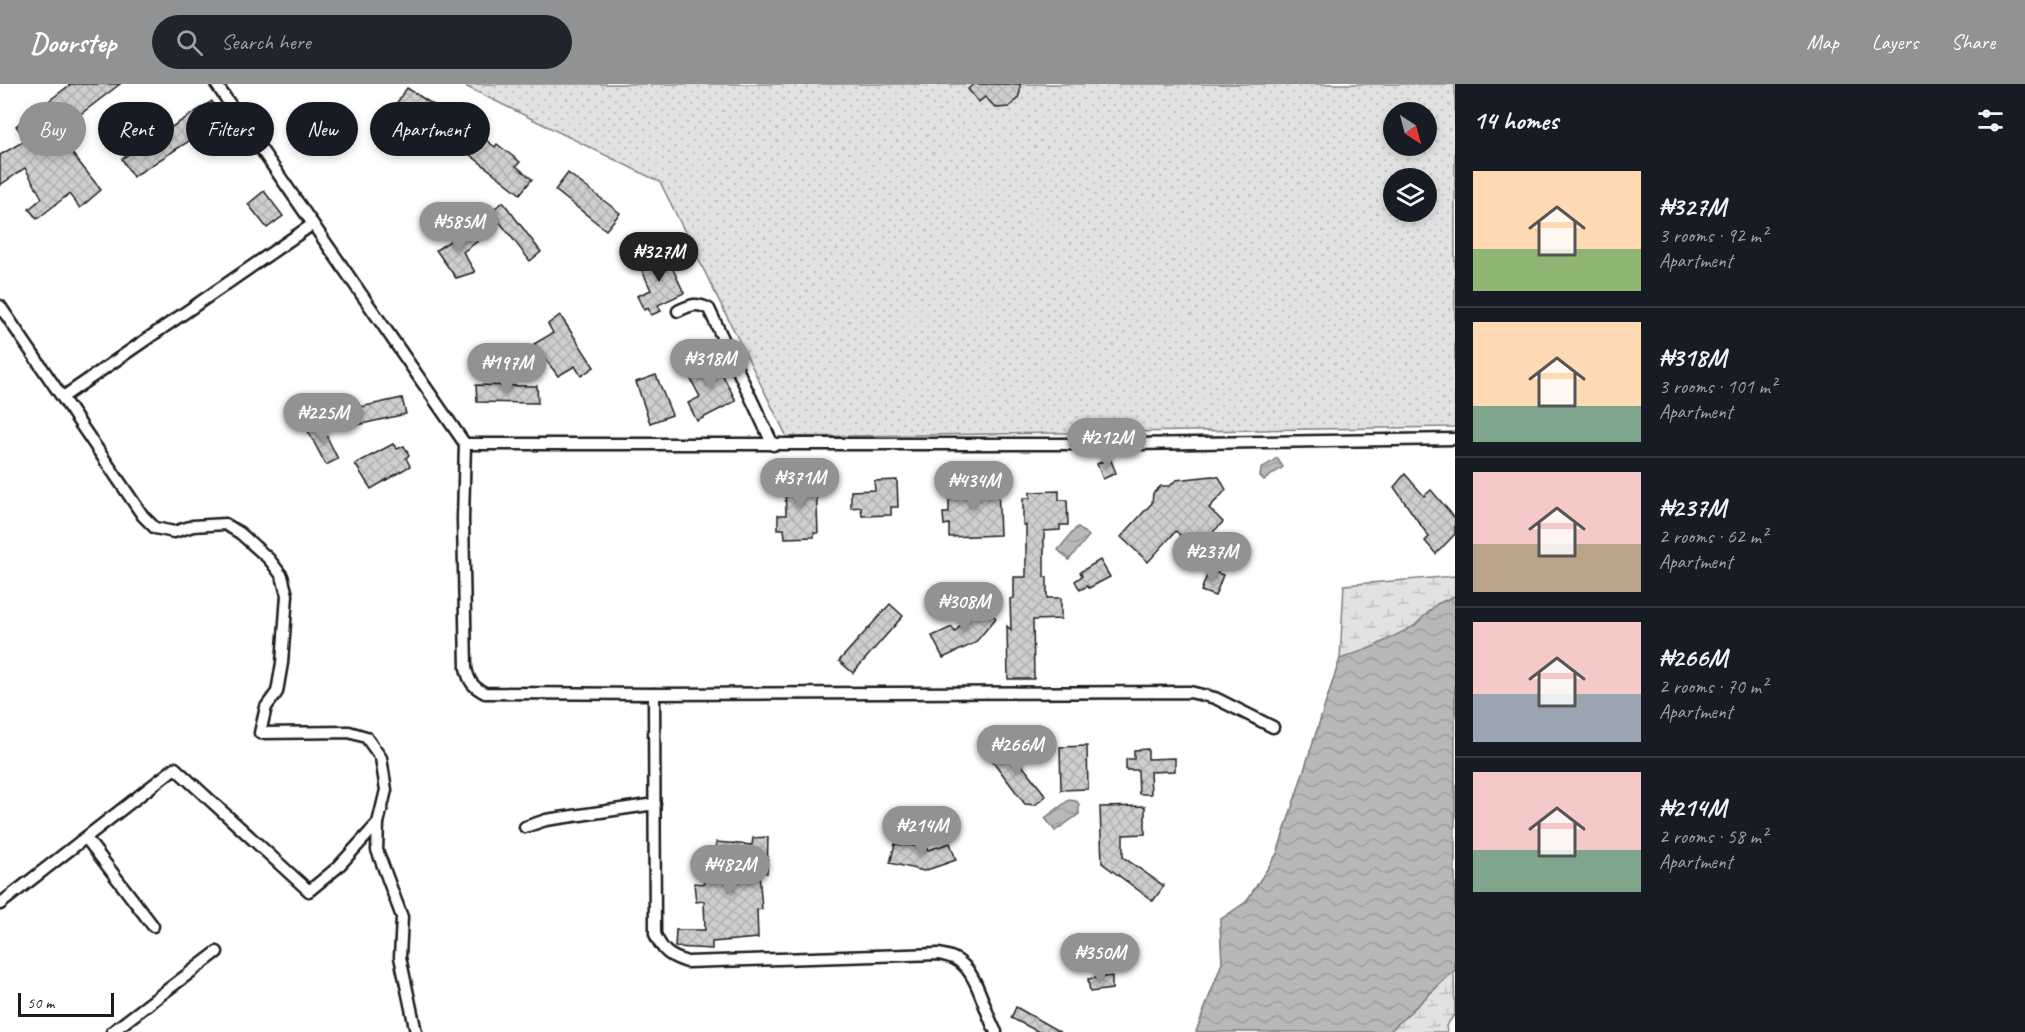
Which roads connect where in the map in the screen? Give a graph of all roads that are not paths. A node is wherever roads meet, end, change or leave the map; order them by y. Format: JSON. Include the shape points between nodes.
{"nodes":[{"id":1,"x":216,"y":84,"type":"edge"},
{"id":2,"x":313,"y":224,"type":"junction"},
{"id":3,"x":0,"y":306,"type":"edge"},
{"id":4,"x":678,"y":311,"type":"dead end"},
{"id":5,"x":63,"y":397,"type":"junction"},
{"id":6,"x":1455,"y":439,"type":"edge"},
{"id":7,"x":465,"y":444,"type":"junction"},
{"id":8,"x":773,"y":445,"type":"junction"},
{"id":9,"x":654,"y":694,"type":"junction"},
{"id":10,"x":1273,"y":727,"type":"dead end"},
{"id":11,"x":655,"y":804,"type":"junction"},
{"id":12,"x":378,"y":823,"type":"junction"},
{"id":13,"x":525,"y":827,"type":"dead end"},
{"id":14,"x":86,"y":838,"type":"junction"},
{"id":15,"x":0,"y":904,"type":"edge"},
{"id":16,"x":153,"y":926,"type":"dead end"},
{"id":17,"x":217,"y":952,"type":"dead end"},
{"id":18,"x":992,"y":1030,"type":"edge"},
{"id":19,"x":112,"y":1032,"type":"edge"},
{"id":20,"x":416,"y":1032,"type":"edge"}],
"edges":[{"from":1,"to":2,"type":"street"},
{"from":2,"to":5,"type":"street"},
{"from":2,"to":7,"type":"street"},
{"from":3,"to":5,"type":"street"},
{"from":4,"to":8,"type":"street","via":[[693,304],[709,309]]},
{"from":5,"to":12,"type":"street","via":[[143,516],[156,528],[174,532],[225,524],[269,559],[282,576],[287,596],[282,663],[277,692],[266,707],[260,733],[349,732],[366,737],[376,748],[384,770],[386,789]]},
{"from":6,"to":8,"type":"street"},
{"from":7,"to":8,"type":"street"},
{"from":7,"to":9,"type":"street","via":[[463,519],[469,680],[476,688],[493,694]]},
{"from":9,"to":10,"type":"street","via":[[1190,692],[1215,698]]},
{"from":9,"to":11,"type":"street"},
{"from":11,"to":13,"type":"street","via":[[546,820]]},
{"from":11,"to":18,"type":"street","via":[[655,934],[669,956],[687,962],[939,954],[962,963],[971,975]]},
{"from":12,"to":14,"type":"street","via":[[338,867],[309,891],[175,768]]},
{"from":12,"to":20,"type":"street","via":[[377,850],[402,917],[400,957]]},
{"from":14,"to":15,"type":"street"},
{"from":14,"to":16,"type":"street"},
{"from":17,"to":19,"type":"street"}]}
